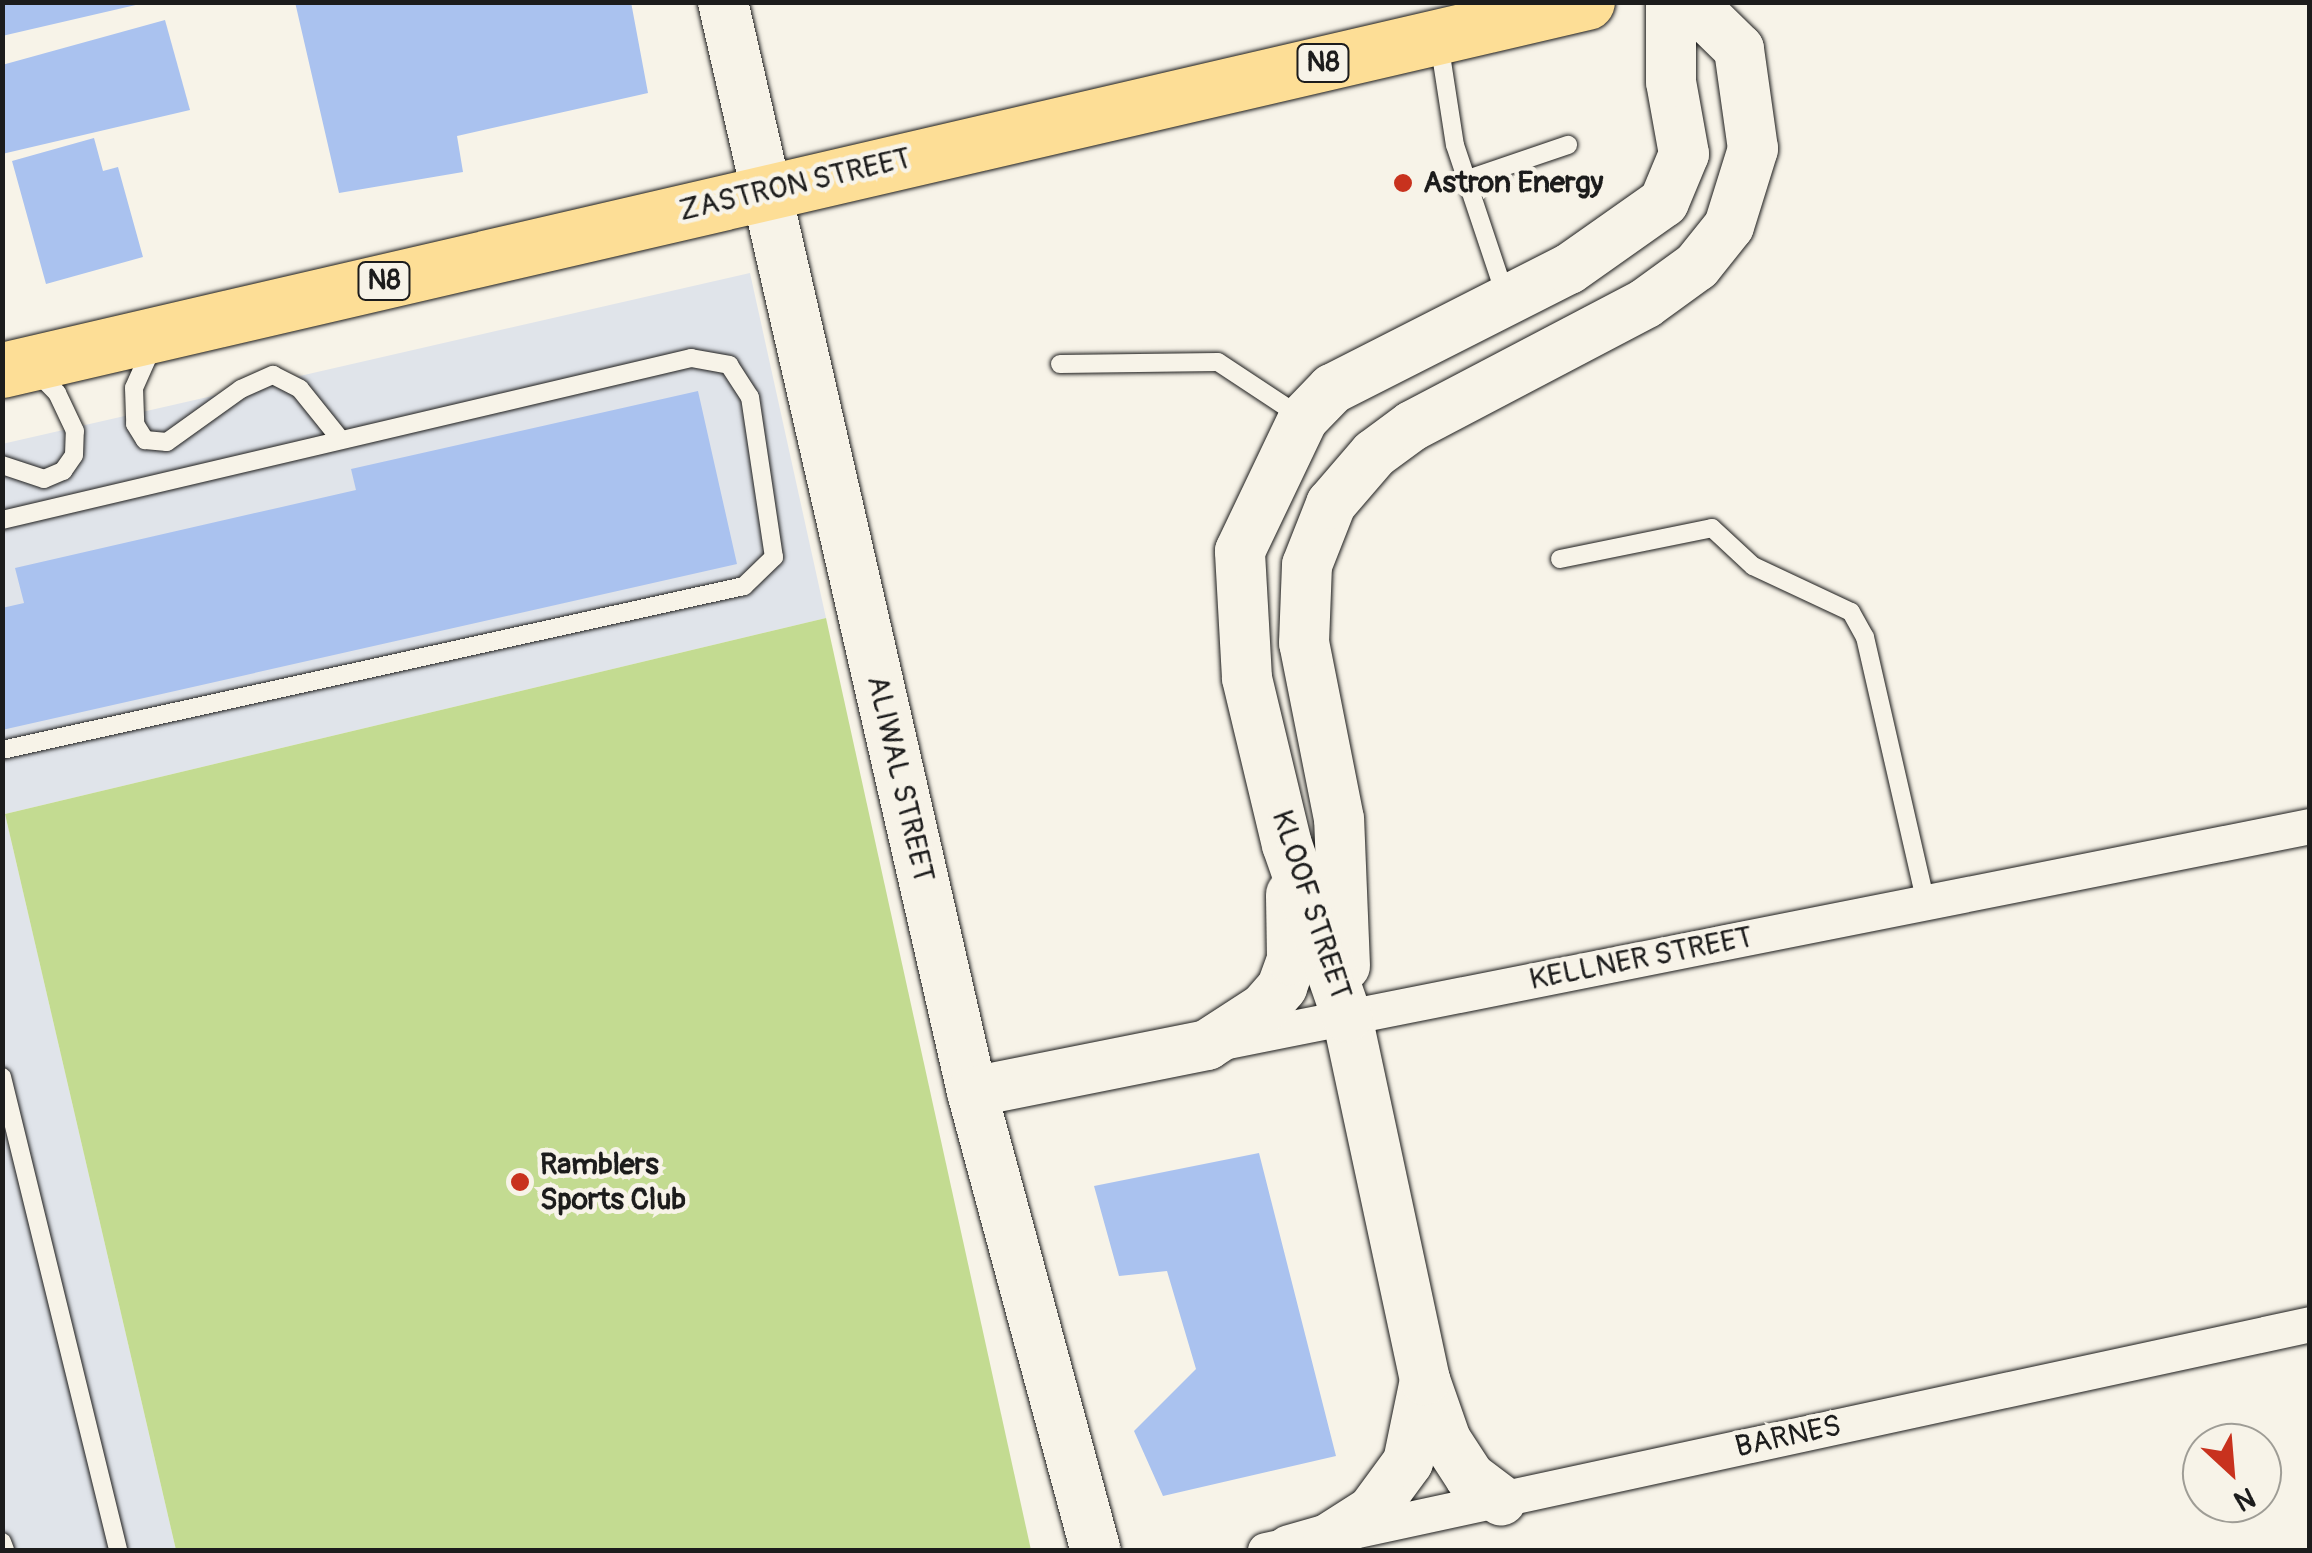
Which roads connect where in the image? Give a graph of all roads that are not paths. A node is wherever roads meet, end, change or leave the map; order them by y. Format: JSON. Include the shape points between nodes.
{"nodes":[{"id":1,"x":723,"y":2,"type":"edge"},
{"id":2,"x":1587,"y":2,"type":"edge"},
{"id":3,"x":1672,"y":2,"type":"edge"},
{"id":4,"x":1692,"y":2,"type":"edge"},
{"id":5,"x":1438,"y":37,"type":"junction"},
{"id":6,"x":1568,"y":145,"type":"dead end"},
{"id":7,"x":1465,"y":180,"type":"junction"},
{"id":8,"x":766,"y":193,"type":"junction"},
{"id":9,"x":1507,"y":301,"type":"junction"},
{"id":10,"x":158,"y":334,"type":"junction"},
{"id":11,"x":1060,"y":364,"type":"dead end"},
{"id":12,"x":16,"y":367,"type":"edge"},
{"id":13,"x":1303,"y":419,"type":"junction"},
{"id":14,"x":341,"y":440,"type":"junction"},
{"id":15,"x":2,"y":464,"type":"edge"},
{"id":16,"x":2,"y":520,"type":"edge"},
{"id":17,"x":1560,"y":559,"type":"dead end"},
{"id":18,"x":2,"y":750,"type":"edge"},
{"id":19,"x":2310,"y":826,"type":"edge"},
{"id":20,"x":1288,"y":844,"type":"junction"},
{"id":21,"x":1926,"y":902,"type":"junction"},
{"id":22,"x":1347,"y":1017,"type":"junction"},
{"id":23,"x":1206,"y":1045,"type":"junction"},
{"id":24,"x":2,"y":1077,"type":"edge"},
{"id":25,"x":972,"y":1092,"type":"junction"},
{"id":26,"x":2310,"y":1324,"type":"edge"},
{"id":27,"x":1425,"y":1380,"type":"junction"},
{"id":28,"x":1501,"y":1500,"type":"junction"},
{"id":29,"x":2,"y":1542,"type":"edge"},
{"id":30,"x":1309,"y":1545,"type":"edge"},
{"id":31,"x":5,"y":1550,"type":"edge"},
{"id":32,"x":118,"y":1550,"type":"edge"},
{"id":33,"x":1096,"y":1550,"type":"edge"},
{"id":34,"x":1265,"y":1550,"type":"edge"}],
"edges":[{"from":1,"to":8,"type":"main road","name":"ALIWAL STREET"},
{"from":2,"to":5,"type":"highway","name":"ZASTRON STREET","number":"N8"},
{"from":3,"to":9,"type":"main road","name":"KLOOF STREET","via":[[1671,82],[1684,154],[1664,202],[1624,236]]},
{"from":4,"to":22,"type":"main road","name":"KLOOF STREET","via":[[1738,48],[1753,149],[1728,226],[1697,266],[1646,303],[1412,426],[1374,454],[1330,504],[1307,564],[1304,643],[1340,819]]},
{"from":5,"to":7,"type":"lane"},
{"from":5,"to":8,"type":"highway","name":"ZASTRON STREET","number":"N8"},
{"from":6,"to":7,"type":"lane"},
{"from":7,"to":9,"type":"lane"},
{"from":8,"to":10,"type":"highway","name":"ZASTRON STREET","number":"N8"},
{"from":8,"to":25,"type":"main road","name":"ALIWAL STREET"},
{"from":9,"to":13,"type":"main road","name":"KLOOF STREET","via":[[1332,389]]},
{"from":10,"to":12,"type":"highway","name":"ZASTRON STREET","number":"N8"},
{"from":10,"to":14,"type":"lane","via":[[134,388],[135,424],[145,440],[167,442],[241,389],[273,376],[300,389]]},
{"from":11,"to":13,"type":"lane","via":[[1218,362]]},
{"from":12,"to":15,"type":"lane","via":[[57,393],[75,432],[74,455],[63,471],[44,480]]},
{"from":13,"to":20,"type":"main road","name":"KLOOF STREET","via":[[1240,551],[1247,678]]},
{"from":14,"to":16,"type":"lane"},
{"from":14,"to":18,"type":"lane","via":[[690,358],[729,364],[750,398],[774,557],[744,586]]},
{"from":17,"to":21,"type":"lane","via":[[1712,528],[1754,566],[1851,612],[1865,637]]},
{"from":19,"to":21,"type":"street","name":"KELLNER STREET"},
{"from":20,"to":22,"type":"main road","name":"KLOOF STREET"},
{"from":20,"to":23,"type":"main road","via":[[1293,933],[1282,986],[1264,1008]]},
{"from":21,"to":22,"type":"street","name":"KELLNER STREET"},
{"from":22,"to":23,"type":"street","name":"KELLNER STREET"},
{"from":22,"to":27,"type":"main road"},
{"from":23,"to":25,"type":"main road","name":"KELLNER STREET"},
{"from":24,"to":32,"type":"lane"},
{"from":25,"to":33,"type":"main road","name":"ALIWAL STREET"},
{"from":26,"to":28,"type":"street","name":"BARNES"},
{"from":27,"to":28,"type":"main road","via":[[1446,1440],[1470,1477]]},
{"from":27,"to":30,"type":"main road","via":[[1408,1462],[1372,1511]]},
{"from":28,"to":30,"type":"street","name":"BARNES"},
{"from":29,"to":31,"type":"lane"},
{"from":30,"to":34,"type":"street","name":"BARNES"}]}
